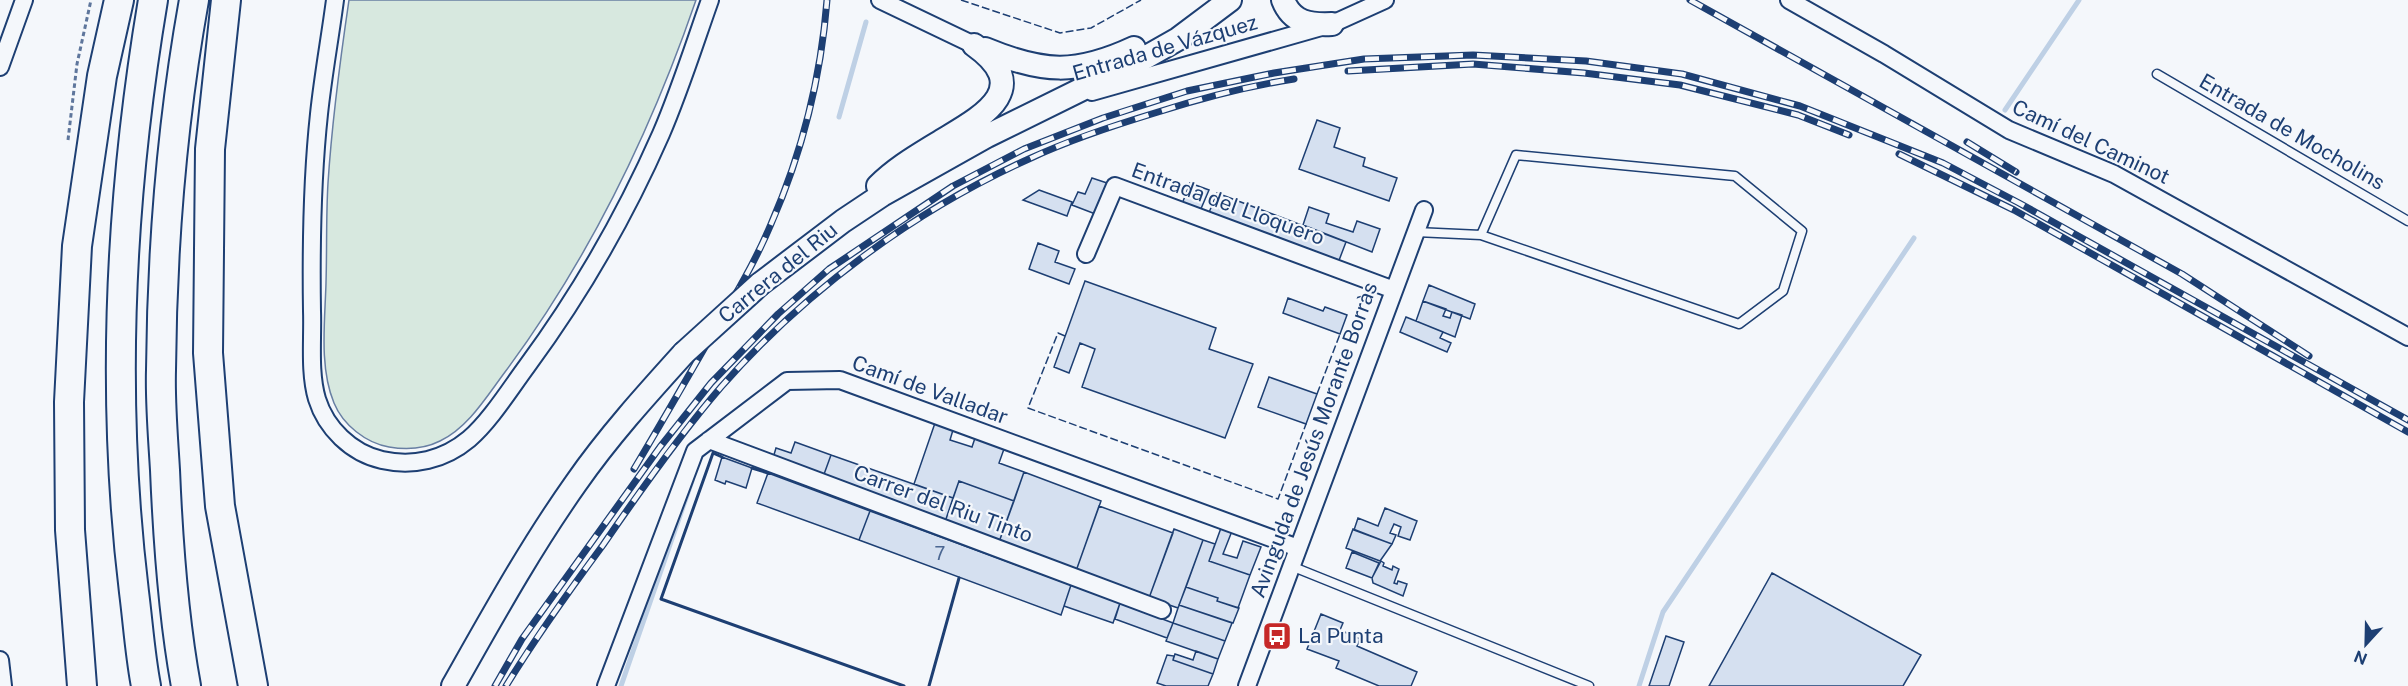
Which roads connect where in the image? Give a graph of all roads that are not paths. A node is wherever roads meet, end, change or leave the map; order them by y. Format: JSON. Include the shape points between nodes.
{"nodes":[{"id":1,"x":24,"y":0,"type":"edge"},
{"id":2,"x":118,"y":0,"type":"edge"},
{"id":3,"x":153,"y":0,"type":"edge"},
{"id":4,"x":194,"y":0,"type":"edge"},
{"id":5,"x":226,"y":0,"type":"edge"},
{"id":6,"x":335,"y":0,"type":"edge"},
{"id":7,"x":710,"y":0,"type":"edge"},
{"id":8,"x":880,"y":0,"type":"edge"},
{"id":9,"x":1283,"y":0,"type":"edge"},
{"id":10,"x":1385,"y":0,"type":"edge"},
{"id":11,"x":1789,"y":0,"type":"edge"},
{"id":12,"x":1225,"y":5,"type":"edge"},
{"id":13,"x":1332,"y":24,"type":"junction"},
{"id":14,"x":974,"y":45,"type":"junction"},
{"id":15,"x":0,"y":67,"type":"edge"},
{"id":16,"x":2157,"y":74,"type":"dead end"},
{"id":17,"x":1059,"y":100,"type":"junction"},
{"id":18,"x":1424,"y":210,"type":"dead end"},
{"id":19,"x":843,"y":221,"type":"junction"},
{"id":20,"x":2408,"y":221,"type":"edge"},
{"id":21,"x":1416,"y":232,"type":"junction"},
{"id":22,"x":1481,"y":235,"type":"junction"},
{"id":23,"x":1086,"y":254,"type":"dead end"},
{"id":24,"x":1394,"y":290,"type":"junction"},
{"id":25,"x":2408,"y":337,"type":"edge"},
{"id":26,"x":709,"y":440,"type":"junction"},
{"id":27,"x":1298,"y":548,"type":"junction"},
{"id":28,"x":1292,"y":566,"type":"junction"},
{"id":29,"x":1162,"y":610,"type":"dead end"},
{"id":30,"x":0,"y":660,"type":"edge"},
{"id":31,"x":3,"y":686,"type":"edge"},
{"id":32,"x":82,"y":686,"type":"edge"},
{"id":33,"x":146,"y":686,"type":"edge"},
{"id":34,"x":186,"y":686,"type":"edge"},
{"id":35,"x":253,"y":686,"type":"edge"},
{"id":36,"x":453,"y":686,"type":"edge"},
{"id":37,"x":606,"y":686,"type":"edge"},
{"id":38,"x":1247,"y":686,"type":"edge"},
{"id":39,"x":1589,"y":686,"type":"edge"}],
"edges":[{"from":1,"to":15,"type":"street"},
{"from":2,"to":32,"type":"highway","via":[[102,76],[77,246],[69,402],[70,530]]},
{"from":3,"to":33,"type":"highway","via":[[124,223],[120,378],[126,528]]},
{"from":4,"to":34,"type":"highway","via":[[180,78],[165,226],[161,372],[167,526]]},
{"from":5,"to":35,"type":"highway","via":[[210,149],[208,353],[220,506]]},
{"from":6,"to":7,"type":"street","via":[[314,177],[313,381],[322,413],[332,429],[356,450],[395,463],[434,459],[470,438],[513,385],[567,307],[643,174],[674,102]]},
{"from":8,"to":14,"type":"street"},
{"from":9,"to":13,"type":"street","via":[[1296,19],[1311,25]]},
{"from":10,"to":13,"type":"street","name":"Entrada de Vázquez"},
{"from":11,"to":25,"type":"street","name":"Camí del Caminot","via":[[2009,130],[2114,174]]},
{"from":12,"to":14,"type":"street","via":[[1124,53],[1083,67],[1023,64]]},
{"from":12,"to":17,"type":"street","name":"Carrera del Riu","via":[[1178,39]]},
{"from":13,"to":17,"type":"street","name":"Entrada de Vázquez"},
{"from":14,"to":19,"type":"street","via":[[990,56],[999,71],[1001,86],[995,102],[982,116],[894,170]]},
{"from":16,"to":20,"type":"lane","name":"Entrada de Mocholins"},
{"from":17,"to":19,"type":"street","name":"Carrera del Riu","via":[[929,168]]},
{"from":18,"to":21,"type":"street","name":"Avinguda de Jesús Morante Borràs"},
{"from":19,"to":36,"type":"street","name":"Carrera del Riu","bridge":true,"via":[[760,284],[684,353],[616,430],[577,481],[509,587]]},
{"from":21,"to":22,"type":"lane"},
{"from":21,"to":24,"type":"street","name":"Avinguda de Jesús Morante Borràs"},
{"from":22,"to":22,"type":"lane","via":[[1516,155],[1735,176],[1802,231],[1784,291],[1739,324]]},
{"from":23,"to":24,"type":"street","name":"Entrada del Lloquero","via":[[1115,186]]},
{"from":24,"to":27,"type":"street","name":"Avinguda de Jesús Morante Borràs"},
{"from":26,"to":27,"type":"street","name":"Camí de Valladar","via":[[787,381],[840,380]]},
{"from":26,"to":29,"type":"street","name":"Carrer del Riu Tinto"},
{"from":26,"to":37,"type":"street","name":"Camí de Valladar","via":[[695,451],[691,460]]},
{"from":27,"to":28,"type":"street","name":"Avinguda de Jesús Morante Borràs"},
{"from":28,"to":38,"type":"street","name":"Avinguda de Jesús Morante Borràs"},
{"from":28,"to":39,"type":"lane"},
{"from":30,"to":31,"type":"street"}]}
